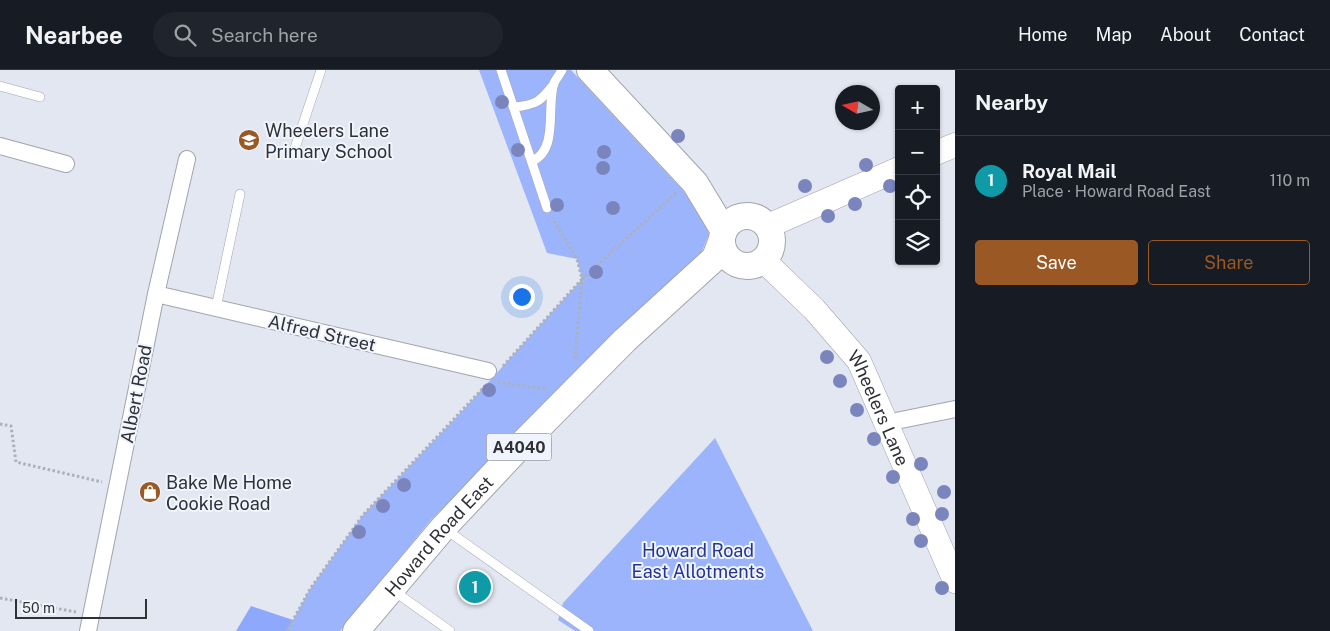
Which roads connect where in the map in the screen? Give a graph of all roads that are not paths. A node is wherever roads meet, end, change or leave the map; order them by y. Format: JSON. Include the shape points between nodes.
{"nodes":[{"id":1,"x":321,"y":70,"type":"edge"},
{"id":2,"x":501,"y":70,"type":"edge"},
{"id":3,"x":562,"y":70,"type":"edge"},
{"id":4,"x":590,"y":70,"type":"edge"},
{"id":5,"x":554,"y":84,"type":"junction"},
{"id":6,"x":0,"y":86,"type":"edge"},
{"id":7,"x":40,"y":98,"type":"dead end"},
{"id":8,"x":514,"y":107,"type":"junction"},
{"id":9,"x":955,"y":145,"type":"edge"},
{"id":10,"x":0,"y":146,"type":"edge"},
{"id":11,"x":940,"y":151,"type":"edge"},
{"id":12,"x":293,"y":154,"type":"dead end"},
{"id":13,"x":186,"y":159,"type":"dead end"},
{"id":14,"x":532,"y":161,"type":"junction"},
{"id":15,"x":66,"y":164,"type":"dead end"},
{"id":16,"x":895,"y":170,"type":"edge"},
{"id":17,"x":693,"y":181,"type":"junction"},
{"id":18,"x":240,"y":194,"type":"dead end"},
{"id":19,"x":546,"y":208,"type":"road end"},
{"id":20,"x":758,"y":221,"type":"junction"},
{"id":21,"x":723,"y":235,"type":"junction"},
{"id":22,"x":752,"y":263,"type":"junction"},
{"id":23,"x":695,"y":276,"type":"junction"},
{"id":24,"x":156,"y":294,"type":"junction"},
{"id":25,"x":216,"y":308,"type":"junction"},
{"id":26,"x":489,"y":376,"type":"road end"},
{"id":27,"x":955,"y":409,"type":"edge"},
{"id":28,"x":886,"y":423,"type":"junction"},
{"id":29,"x":443,"y":528,"type":"junction"},
{"id":30,"x":955,"y":581,"type":"edge"},
{"id":31,"x":392,"y":589,"type":"junction"},
{"id":32,"x":90,"y":623,"type":"edge"},
{"id":33,"x":356,"y":631,"type":"edge"},
{"id":34,"x":450,"y":631,"type":"edge"},
{"id":35,"x":589,"y":631,"type":"edge"}],
"edges":[{"from":1,"to":12,"type":"lane"},
{"from":2,"to":8,"type":"lane"},
{"from":3,"to":5,"type":"lane"},
{"from":4,"to":17,"type":"main road"},
{"from":5,"to":8,"type":"lane","via":[[531,106]]},
{"from":5,"to":14,"type":"lane","via":[[547,147]]},
{"from":6,"to":7,"type":"lane"},
{"from":8,"to":14,"type":"lane"},
{"from":9,"to":11,"type":"street"},
{"from":10,"to":15,"type":"street"},
{"from":13,"to":24,"type":"street","name":"Albert Road"},
{"from":14,"to":19,"type":"lane"},
{"from":16,"to":20,"type":"street"},
{"from":17,"to":20,"type":"main road"},
{"from":17,"to":21,"type":"main road"},
{"from":18,"to":25,"type":"lane"},
{"from":20,"to":21,"type":"main road","via":[[735,219]]},
{"from":20,"to":22,"type":"main road","via":[[772,238],[771,250]]},
{"from":21,"to":22,"type":"main road","via":[[724,251],[731,261]]},
{"from":21,"to":23,"type":"main road","name":"Howard Road East","number":"A4040","via":[[714,258]]},
{"from":22,"to":23,"type":"main road","name":"Howard Road East","number":"A4040","via":[[722,267]]},
{"from":22,"to":28,"type":"street","name":"Wheelers Lane","via":[[814,309],[859,361]]},
{"from":23,"to":29,"type":"main road","name":"Howard Road East","number":"A4040","via":[[625,340]]},
{"from":24,"to":25,"type":"street","name":"Alfred Street"},
{"from":24,"to":32,"type":"street","name":"Albert Road"},
{"from":25,"to":26,"type":"street","name":"Alfred Street"},
{"from":27,"to":28,"type":"street"},
{"from":28,"to":30,"type":"street","name":"Wheelers Lane"},
{"from":29,"to":31,"type":"main road","name":"Howard Road East","number":"A4040"},
{"from":29,"to":35,"type":"lane"},
{"from":31,"to":33,"type":"main road","name":"Howard Road East","number":"A4040"},
{"from":31,"to":34,"type":"lane"}]}
